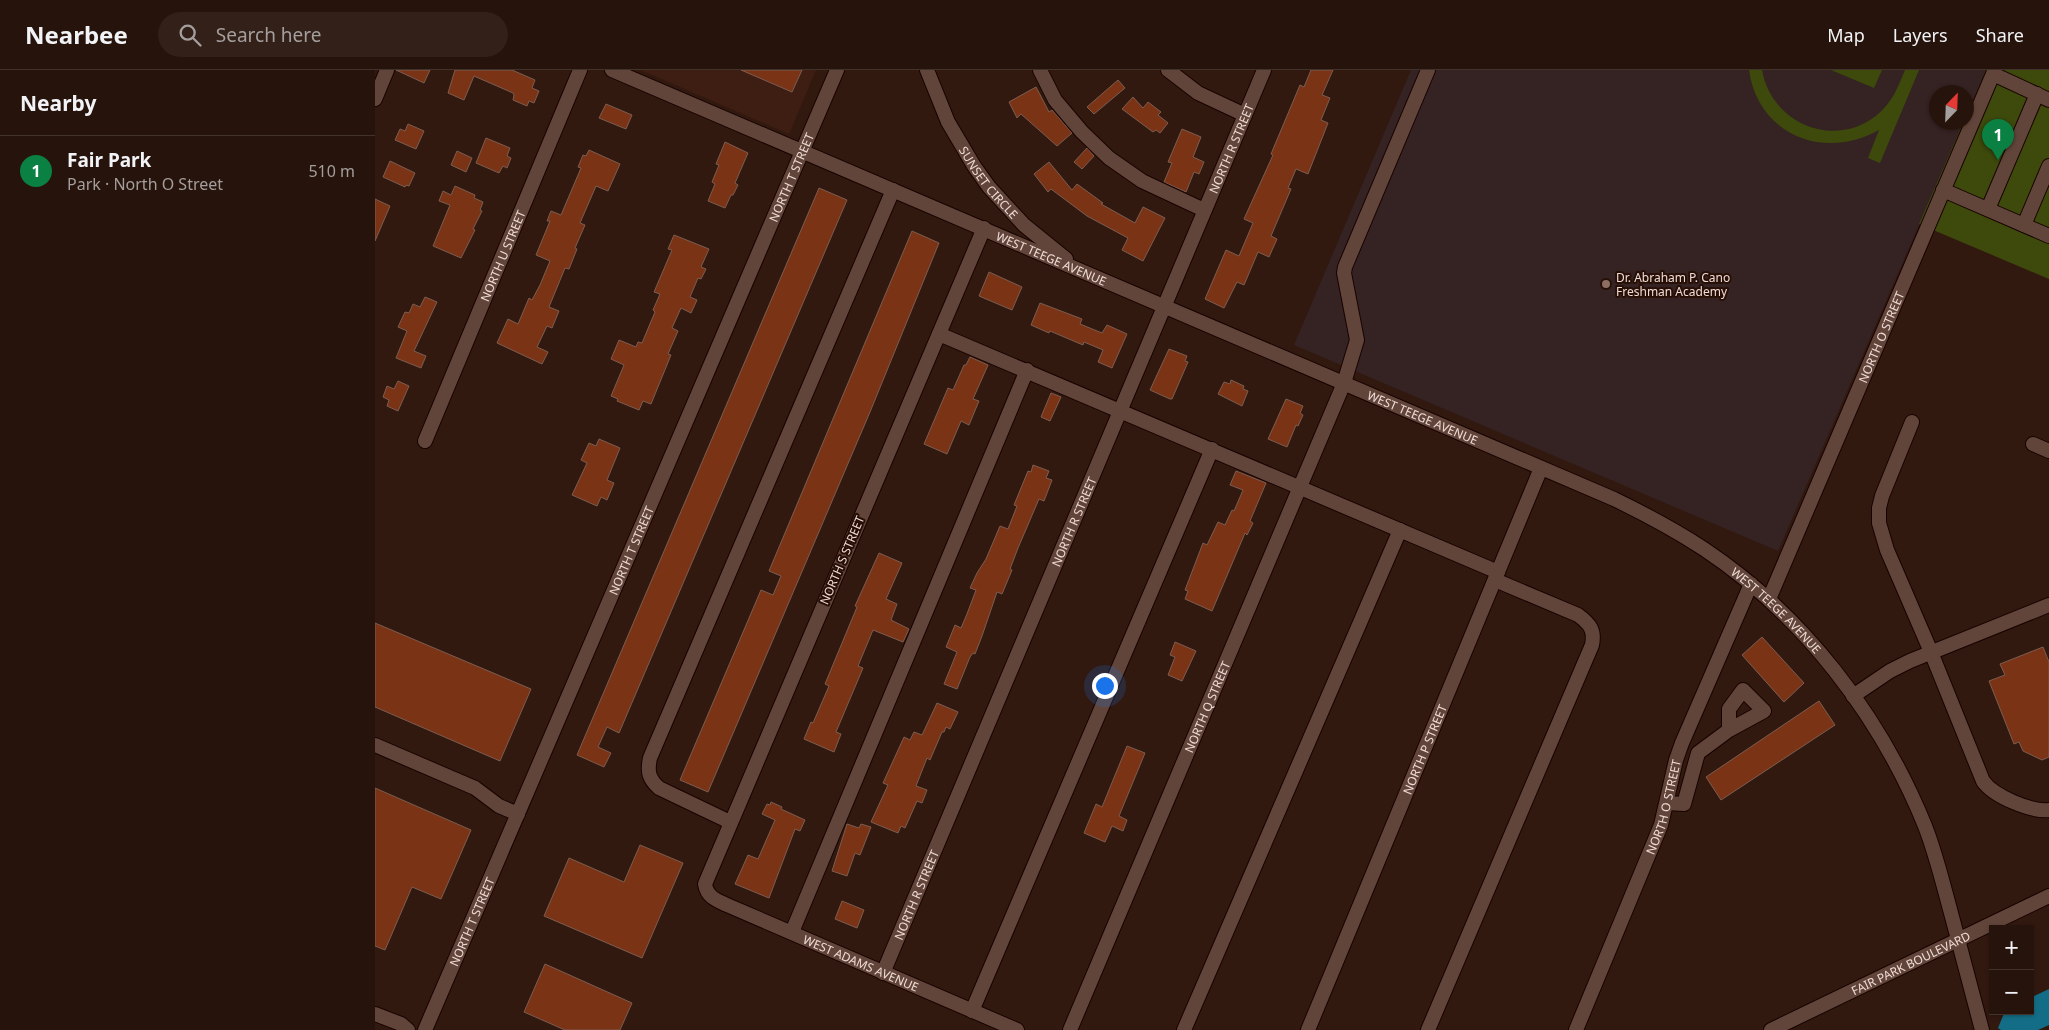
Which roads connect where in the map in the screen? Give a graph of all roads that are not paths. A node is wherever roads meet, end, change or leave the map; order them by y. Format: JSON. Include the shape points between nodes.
{"nodes":[{"id":1,"x":387,"y":70,"type":"edge"},
{"id":2,"x":580,"y":70,"type":"edge"},
{"id":3,"x":612,"y":70,"type":"edge"},
{"id":4,"x":837,"y":70,"type":"edge"},
{"id":5,"x":927,"y":70,"type":"edge"},
{"id":6,"x":1040,"y":70,"type":"edge"},
{"id":7,"x":1168,"y":70,"type":"edge"},
{"id":8,"x":1264,"y":70,"type":"edge"},
{"id":9,"x":1428,"y":70,"type":"edge"},
{"id":10,"x":2043,"y":97,"type":"edge"},
{"id":11,"x":375,"y":99,"type":"edge"},
{"id":12,"x":1245,"y":115,"type":"junction"},
{"id":13,"x":803,"y":150,"type":"junction"},
{"id":14,"x":2049,"y":166,"type":"edge"},
{"id":15,"x":893,"y":190,"type":"junction"},
{"id":16,"x":1943,"y":190,"type":"junction"},
{"id":17,"x":1204,"y":210,"type":"junction"},
{"id":18,"x":1987,"y":210,"type":"junction"},
{"id":19,"x":2024,"y":225,"type":"junction"},
{"id":20,"x":984,"y":228,"type":"junction"},
{"id":21,"x":2049,"y":236,"type":"edge"},
{"id":22,"x":1080,"y":270,"type":"junction"},
{"id":23,"x":1163,"y":306,"type":"junction"},
{"id":24,"x":939,"y":334,"type":"junction"},
{"id":25,"x":1027,"y":370,"type":"junction"},
{"id":26,"x":1344,"y":384,"type":"junction"},
{"id":27,"x":1120,"y":410,"type":"junction"},
{"id":28,"x":1912,"y":422,"type":"dead end"},
{"id":29,"x":425,"y":441,"type":"dead end"},
{"id":30,"x":2033,"y":444,"type":"dead end"},
{"id":31,"x":1212,"y":449,"type":"junction"},
{"id":32,"x":2049,"y":451,"type":"edge"},
{"id":33,"x":1541,"y":468,"type":"junction"},
{"id":34,"x":1300,"y":487,"type":"junction"},
{"id":35,"x":1399,"y":530,"type":"junction"},
{"id":36,"x":1496,"y":576,"type":"junction"},
{"id":37,"x":1751,"y":584,"type":"junction"},
{"id":38,"x":1769,"y":599,"type":"junction"},
{"id":39,"x":2049,"y":605,"type":"edge"},
{"id":40,"x":1931,"y":652,"type":"junction"},
{"id":41,"x":1853,"y":696,"type":"junction"},
{"id":42,"x":1729,"y":730,"type":"dead end"},
{"id":43,"x":375,"y":745,"type":"edge"},
{"id":44,"x":1667,"y":802,"type":"junction"},
{"id":45,"x":2049,"y":810,"type":"edge"},
{"id":46,"x":518,"y":814,"type":"junction"},
{"id":47,"x":730,"y":822,"type":"junction"},
{"id":48,"x":706,"y":892,"type":"joint"},
{"id":49,"x":2049,"y":896,"type":"edge"},
{"id":50,"x":792,"y":932,"type":"junction"},
{"id":51,"x":1957,"y":939,"type":"junction"},
{"id":52,"x":883,"y":973,"type":"junction"},
{"id":53,"x":972,"y":1011,"type":"junction"},
{"id":54,"x":375,"y":1014,"type":"edge"},
{"id":55,"x":408,"y":1030,"type":"edge"},
{"id":56,"x":425,"y":1030,"type":"edge"},
{"id":57,"x":1017,"y":1030,"type":"edge"},
{"id":58,"x":1070,"y":1030,"type":"edge"},
{"id":59,"x":1184,"y":1030,"type":"edge"},
{"id":60,"x":1308,"y":1030,"type":"edge"},
{"id":61,"x":1428,"y":1030,"type":"edge"},
{"id":62,"x":1576,"y":1030,"type":"edge"},
{"id":63,"x":1771,"y":1030,"type":"edge"},
{"id":64,"x":1982,"y":1030,"type":"edge"}],
"edges":[{"from":1,"to":11,"type":"street"},
{"from":2,"to":29,"type":"street","name":"NORTH U STREET"},
{"from":3,"to":13,"type":"street","name":"WEST TEEGE AVENUE"},
{"from":4,"to":13,"type":"street","name":"NORTH T STREET"},
{"from":5,"to":22,"type":"street","name":"SUNSET CIRCLE","via":[[948,122],[989,187],[1024,225]]},
{"from":6,"to":17,"type":"street","via":[[1055,100],[1109,158],[1142,181]]},
{"from":7,"to":12,"type":"street","via":[[1198,93]]},
{"from":8,"to":12,"type":"street","name":"NORTH R STREET"},
{"from":9,"to":26,"type":"street","name":"NORTH Q STREET","via":[[1345,267],[1357,340]]},
{"from":10,"to":16,"type":"street","name":"NORTH O STREET","via":[[1993,74]]},
{"from":10,"to":18,"type":"street"},
{"from":12,"to":17,"type":"street","name":"NORTH R STREET"},
{"from":13,"to":15,"type":"street","name":"WEST TEEGE AVENUE"},
{"from":13,"to":46,"type":"street","name":"NORTH T STREET"},
{"from":14,"to":19,"type":"street"},
{"from":15,"to":20,"type":"street","name":"WEST TEEGE AVENUE"},
{"from":15,"to":47,"type":"street","via":[[650,758],[647,770],[659,788]]},
{"from":16,"to":18,"type":"street"},
{"from":16,"to":38,"type":"street","name":"NORTH O STREET"},
{"from":17,"to":23,"type":"street","name":"NORTH R STREET"},
{"from":18,"to":19,"type":"street"},
{"from":19,"to":21,"type":"street"},
{"from":20,"to":22,"type":"street","name":"WEST TEEGE AVENUE"},
{"from":20,"to":24,"type":"street","name":"NORTH S STREET"},
{"from":22,"to":23,"type":"street","name":"WEST TEEGE AVENUE"},
{"from":23,"to":26,"type":"street","name":"WEST TEEGE AVENUE"},
{"from":23,"to":27,"type":"street","name":"NORTH R STREET"},
{"from":24,"to":25,"type":"street"},
{"from":24,"to":47,"type":"street","name":"NORTH S STREET"},
{"from":25,"to":27,"type":"street"},
{"from":25,"to":50,"type":"street"},
{"from":26,"to":33,"type":"street","name":"WEST TEEGE AVENUE"},
{"from":26,"to":34,"type":"street","name":"NORTH Q STREET"},
{"from":27,"to":31,"type":"street"},
{"from":27,"to":52,"type":"street","name":"NORTH R STREET"},
{"from":28,"to":40,"type":"street","via":[[1882,496],[1879,523],[1895,571]]},
{"from":30,"to":32,"type":"street"},
{"from":31,"to":34,"type":"street"},
{"from":31,"to":53,"type":"street"},
{"from":33,"to":36,"type":"street","name":"NORTH P STREET"},
{"from":33,"to":37,"type":"street","name":"WEST TEEGE AVENUE","via":[[1661,522]]},
{"from":34,"to":35,"type":"street"},
{"from":34,"to":58,"type":"street","name":"NORTH Q STREET"},
{"from":35,"to":36,"type":"street"},
{"from":35,"to":59,"type":"street"},
{"from":36,"to":60,"type":"street","name":"NORTH P STREET"},
{"from":36,"to":61,"type":"street","via":[[1578,615],[1589,624],[1594,634]]},
{"from":37,"to":38,"type":"street","name":"WEST TEEGE AVENUE"},
{"from":37,"to":44,"type":"street","name":"NORTH O STREET","via":[[1682,743]]},
{"from":38,"to":41,"type":"street","name":"WEST TEEGE AVENUE","via":[[1820,652]]},
{"from":39,"to":40,"type":"street"},
{"from":40,"to":41,"type":"street","via":[[1890,671]]},
{"from":40,"to":45,"type":"street","via":[[1988,788],[2037,810]]},
{"from":41,"to":51,"type":"street","name":"WEST TEEGE AVENUE","via":[[1900,772],[1925,827]]},
{"from":42,"to":44,"type":"street","via":[[1698,753],[1684,804]]},
{"from":43,"to":46,"type":"street","via":[[475,788],[499,806]]},
{"from":44,"to":62,"type":"street","name":"NORTH O STREET","via":[[1661,825]]},
{"from":46,"to":56,"type":"street","name":"NORTH T STREET"},
{"from":47,"to":48,"type":"street","name":"NORTH S STREET","via":[[708,874]]},
{"from":48,"to":50,"type":"street","name":"WEST ADAMS AVENUE","via":[[720,902]]},
{"from":49,"to":51,"type":"street","name":"FAIR PARK BOULEVARD"},
{"from":50,"to":52,"type":"street","name":"WEST ADAMS AVENUE"},
{"from":51,"to":63,"type":"street","name":"FAIR PARK BOULEVARD"},
{"from":51,"to":64,"type":"street","name":"WEST TEEGE AVENUE"},
{"from":52,"to":53,"type":"street","name":"WEST ADAMS AVENUE"},
{"from":53,"to":57,"type":"street","name":"WEST ADAMS AVENUE"},
{"from":54,"to":55,"type":"street"}]}
